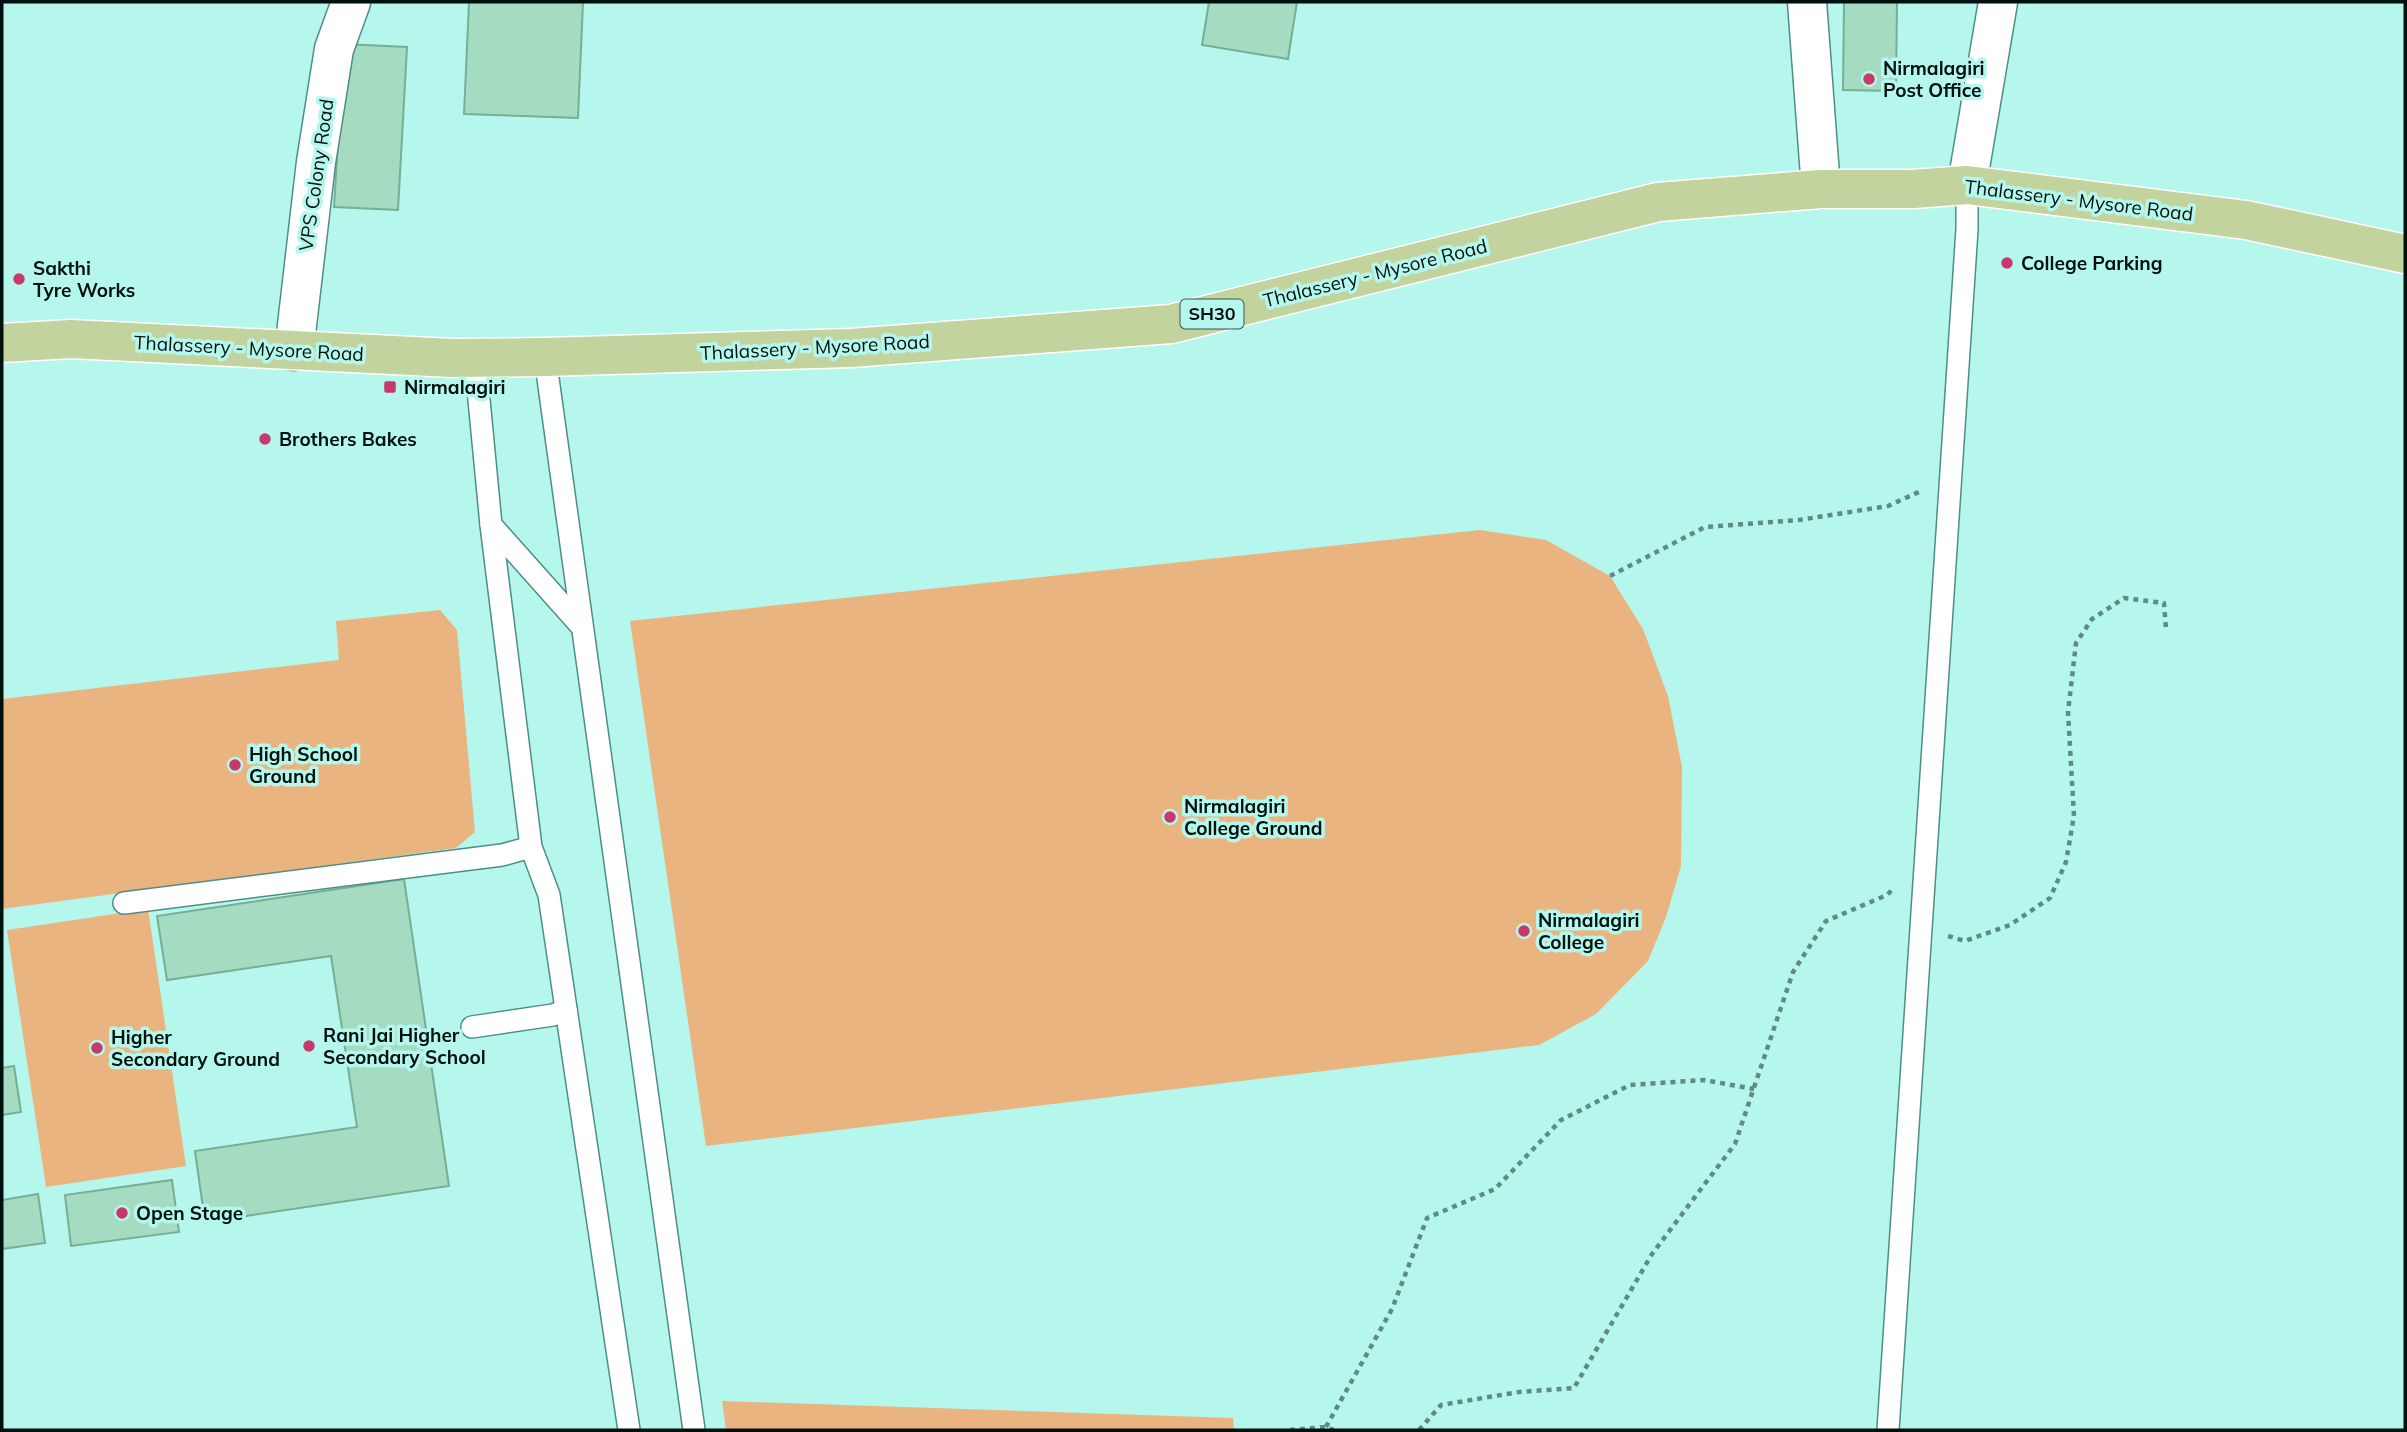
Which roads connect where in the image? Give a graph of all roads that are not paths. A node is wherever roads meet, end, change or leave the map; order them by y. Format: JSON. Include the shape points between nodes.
{"nodes":[{"id":1,"x":351,"y":2,"type":"edge"},
{"id":2,"x":1807,"y":2,"type":"edge"},
{"id":3,"x":1998,"y":2,"type":"edge"},
{"id":4,"x":1967,"y":185,"type":"junction"},
{"id":5,"x":1821,"y":190,"type":"junction"},
{"id":6,"x":2405,"y":254,"type":"edge"},
{"id":7,"x":2,"y":343,"type":"edge"},
{"id":8,"x":294,"y":351,"type":"junction"},
{"id":9,"x":475,"y":358,"type":"junction"},
{"id":10,"x":545,"y":358,"type":"junction"},
{"id":11,"x":491,"y":525,"type":"junction"},
{"id":12,"x":582,"y":627,"type":"junction"},
{"id":13,"x":531,"y":847,"type":"junction"},
{"id":14,"x":124,"y":903,"type":"dead end"},
{"id":15,"x":566,"y":1010,"type":"junction"},
{"id":16,"x":472,"y":1027,"type":"dead end"},
{"id":17,"x":629,"y":1430,"type":"edge"},
{"id":18,"x":694,"y":1430,"type":"edge"},
{"id":19,"x":1888,"y":1430,"type":"edge"}],
"edges":[{"from":1,"to":8,"type":"street","name":"VPS Colony Road","via":[[334,49]]},
{"from":2,"to":5,"type":"street"},
{"from":3,"to":4,"type":"street"},
{"from":4,"to":5,"type":"main road","name":"Thalassery - Mysore Road","number":"SH30"},
{"from":4,"to":6,"type":"main road","name":"Thalassery - Mysore Road","number":"SH30","via":[[2246,220]]},
{"from":4,"to":19,"type":"lane"},
{"from":5,"to":10,"type":"main road","name":"Thalassery - Mysore Road","number":"SH30","via":[[1658,202],[1171,324],[851,348]]},
{"from":7,"to":8,"type":"main road","name":"Thalassery - Mysore Road","number":"SH30","via":[[71,339]]},
{"from":8,"to":9,"type":"main road","name":"Thalassery - Mysore Road","number":"SH30"},
{"from":9,"to":10,"type":"main road","name":"Thalassery - Mysore Road","number":"SH30"},
{"from":9,"to":11,"type":"lane"},
{"from":10,"to":12,"type":"lane"},
{"from":11,"to":12,"type":"lane"},
{"from":11,"to":13,"type":"lane"},
{"from":12,"to":18,"type":"lane"},
{"from":13,"to":14,"type":"lane","via":[[502,855]]},
{"from":13,"to":15,"type":"lane","via":[[549,895]]},
{"from":15,"to":16,"type":"lane","via":[[553,1016]]},
{"from":15,"to":17,"type":"lane"}]}
